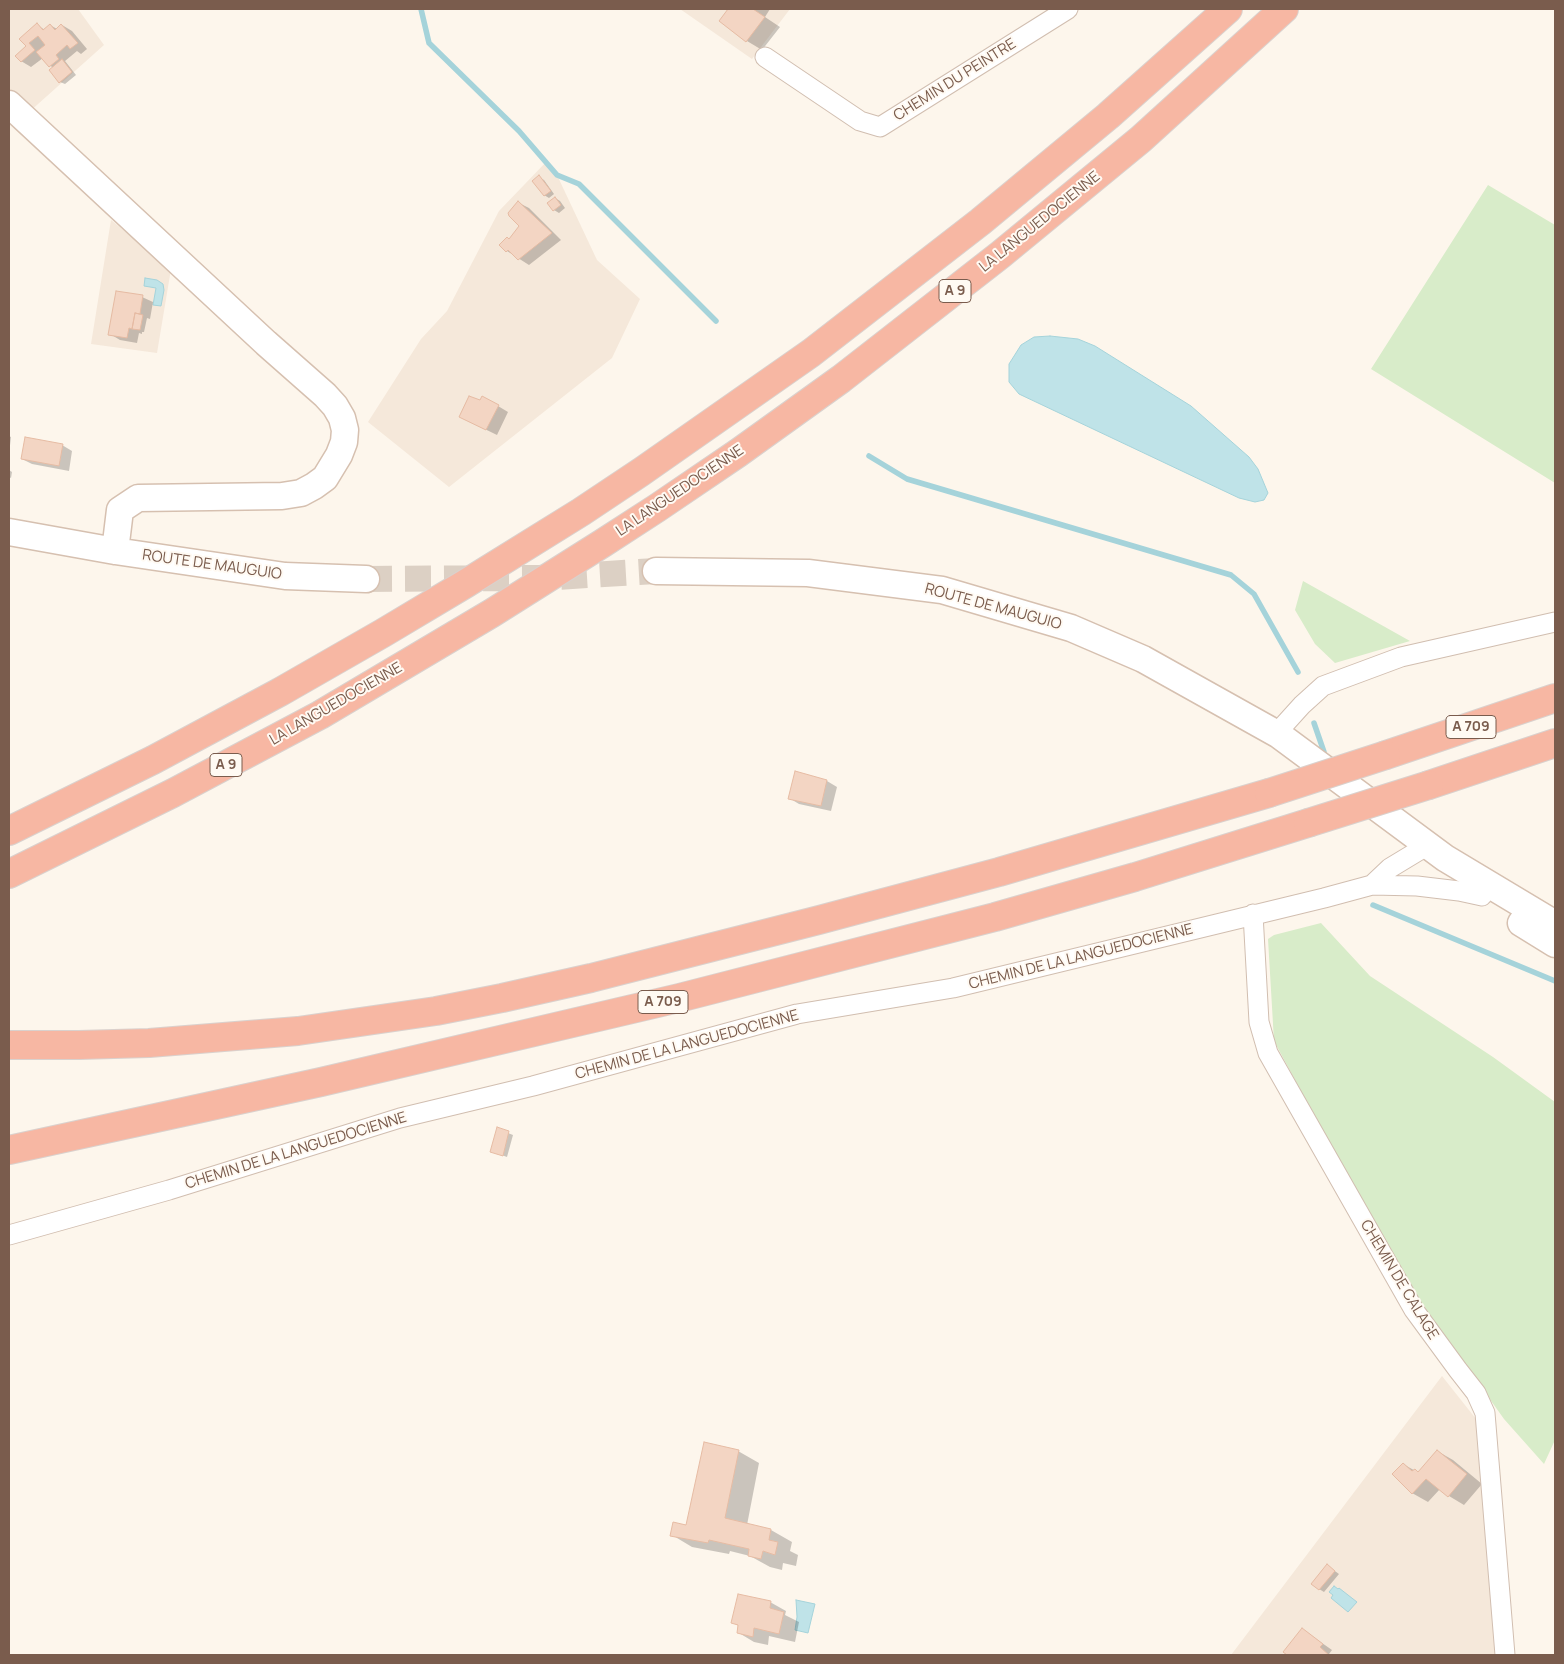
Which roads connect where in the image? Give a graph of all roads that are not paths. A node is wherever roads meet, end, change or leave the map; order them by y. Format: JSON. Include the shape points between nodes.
{"nodes":[{"id":1,"x":1068,"y":9,"type":"edge"},
{"id":2,"x":1228,"y":9,"type":"edge"},
{"id":3,"x":1284,"y":9,"type":"edge"},
{"id":4,"x":765,"y":57,"type":"dead end"},
{"id":5,"x":9,"y":104,"type":"edge"},
{"id":6,"x":9,"y":532,"type":"edge"},
{"id":7,"x":115,"y":551,"type":"junction"},
{"id":8,"x":656,"y":571,"type":"tunnel mouth"},
{"id":9,"x":366,"y":579,"type":"tunnel mouth"},
{"id":10,"x":1555,"y":622,"type":"edge"},
{"id":11,"x":1555,"y":698,"type":"edge"},
{"id":12,"x":1289,"y":742,"type":"junction"},
{"id":13,"x":1555,"y":743,"type":"edge"},
{"id":14,"x":9,"y":831,"type":"edge"},
{"id":15,"x":1436,"y":851,"type":"junction"},
{"id":16,"x":9,"y":874,"type":"edge"},
{"id":17,"x":1372,"y":885,"type":"junction"},
{"id":18,"x":1482,"y":896,"type":"junction"},
{"id":19,"x":1253,"y":914,"type":"junction"},
{"id":20,"x":1555,"y":924,"type":"edge"},
{"id":21,"x":1555,"y":944,"type":"edge"},
{"id":22,"x":9,"y":1045,"type":"edge"},
{"id":23,"x":9,"y":1150,"type":"edge"},
{"id":24,"x":9,"y":1235,"type":"edge"},
{"id":25,"x":1505,"y":1655,"type":"edge"}],
"edges":[{"from":1,"to":4,"type":"street","name":"CHEMIN DU PEINTRE","via":[[880,127],[860,121]]},
{"from":2,"to":14,"type":"highway","number":"A 9","via":[[1108,116],[980,222],[811,353],[641,472],[383,634],[153,760]]},
{"from":3,"to":16,"type":"highway","name":"LA LANGUEDOCIENNE","number":"A 9","via":[[1141,139],[1000,256],[841,379],[738,453],[603,544],[320,715],[173,793]]},
{"from":5,"to":7,"type":"street","via":[[325,395],[342,418],[345,430],[339,455],[325,478],[301,493],[138,498],[120,510]]},
{"from":6,"to":7,"type":"street","name":"ROUTE DE MAUGUIO"},
{"from":7,"to":9,"type":"street","name":"ROUTE DE MAUGUIO","via":[[285,576]]},
{"from":8,"to":12,"type":"street","name":"ROUTE DE MAUGUIO","via":[[808,573],[942,590],[1080,632],[1143,659]]},
{"from":10,"to":12,"type":"street","via":[[1401,657],[1323,686],[1283,726]]},
{"from":11,"to":22,"type":"highway","number":"A 709","bridge":true,"via":[[1269,793],[1008,869],[590,978],[492,1000],[373,1021],[279,1033],[149,1043]]},
{"from":12,"to":15,"type":"street","name":"ROUTE DE MAUGUIO"},
{"from":13,"to":23,"type":"highway","number":"A 709","bridge":true,"via":[[1429,786],[995,917],[736,984],[321,1082]]},
{"from":15,"to":17,"type":"street","name":"CHEMIN DE LA LANGUEDOCIENNE","via":[[1390,868]]},
{"from":15,"to":18,"type":"street"},
{"from":15,"to":20,"type":"street"},
{"from":17,"to":18,"type":"street","name":"CHEMIN DE LA LANGUEDOCIENNE","via":[[1418,886]]},
{"from":17,"to":19,"type":"street","name":"CHEMIN DE LA LANGUEDOCIENNE"},
{"from":18,"to":21,"type":"street"},
{"from":19,"to":24,"type":"street","name":"CHEMIN DE LA LANGUEDOCIENNE","via":[[953,988],[797,1014],[533,1086],[400,1118],[169,1190]]},
{"from":19,"to":25,"type":"street","name":"CHEMIN DE CALAGE","via":[[1259,1022],[1268,1053],[1414,1310],[1476,1393],[1485,1413]]}]}
